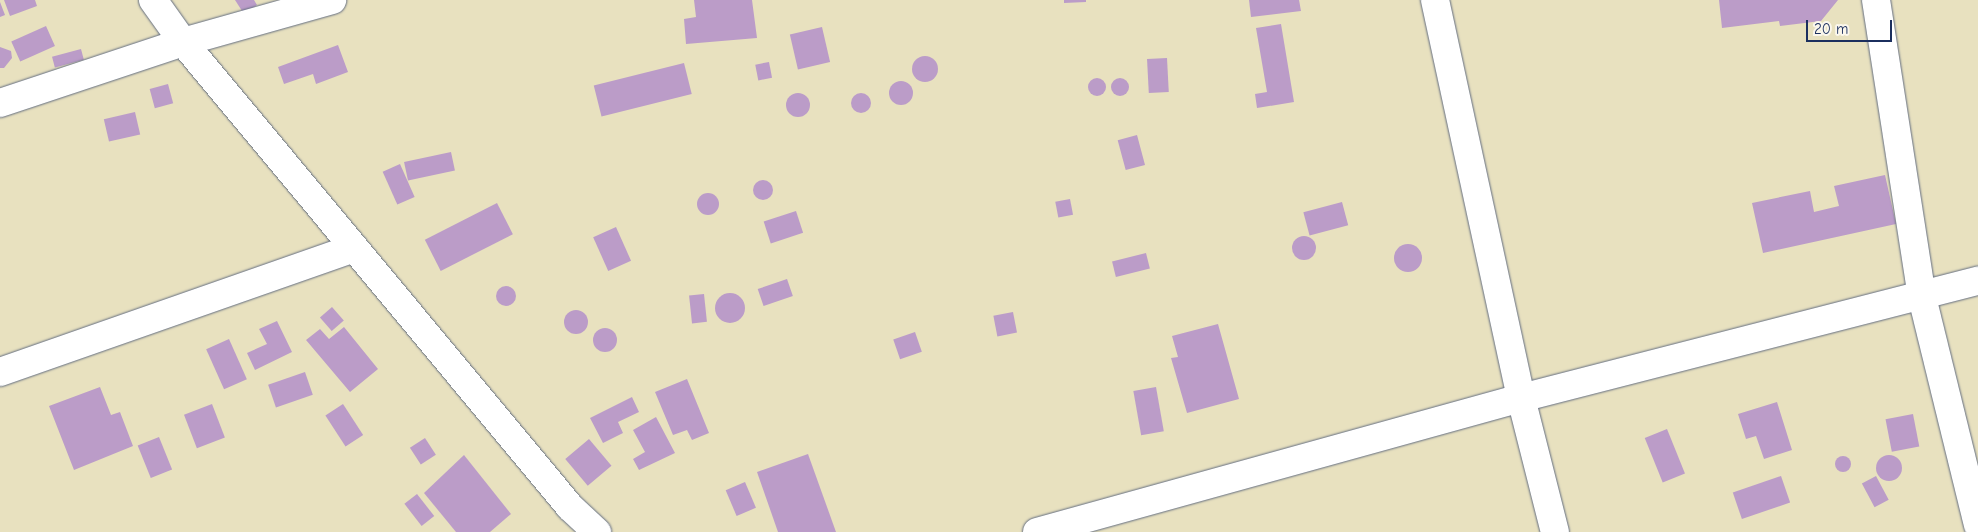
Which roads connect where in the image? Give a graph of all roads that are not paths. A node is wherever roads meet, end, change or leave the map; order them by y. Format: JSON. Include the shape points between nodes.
{"nodes":[{"id":1,"x":152,"y":0,"type":"edge"},
{"id":2,"x":332,"y":0,"type":"edge"},
{"id":3,"x":1435,"y":0,"type":"edge"},
{"id":4,"x":1876,"y":0,"type":"edge"},
{"id":5,"x":183,"y":42,"type":"junction"},
{"id":6,"x":0,"y":103,"type":"edge"},
{"id":7,"x":354,"y":248,"type":"junction"},
{"id":8,"x":1978,"y":281,"type":"edge"},
{"id":9,"x":1922,"y":297,"type":"junction"},
{"id":10,"x":0,"y":372,"type":"edge"},
{"id":11,"x":1522,"y":398,"type":"junction"},
{"id":12,"x":574,"y":520,"type":"edge"},
{"id":13,"x":1978,"y":525,"type":"edge"},
{"id":14,"x":597,"y":532,"type":"edge"},
{"id":15,"x":1036,"y":532,"type":"edge"},
{"id":16,"x":1555,"y":532,"type":"edge"}],
"edges":[{"from":1,"to":5,"type":"main road"},
{"from":2,"to":5,"type":"main road"},
{"from":3,"to":11,"type":"main road"},
{"from":4,"to":9,"type":"main road"},
{"from":5,"to":6,"type":"main road"},
{"from":5,"to":7,"type":"main road"},
{"from":7,"to":10,"type":"main road"},
{"from":7,"to":12,"type":"main road"},
{"from":8,"to":9,"type":"main road"},
{"from":9,"to":11,"type":"main road"},
{"from":9,"to":13,"type":"main road"},
{"from":11,"to":15,"type":"main road"},
{"from":11,"to":16,"type":"main road"},
{"from":12,"to":14,"type":"main road"}]}
